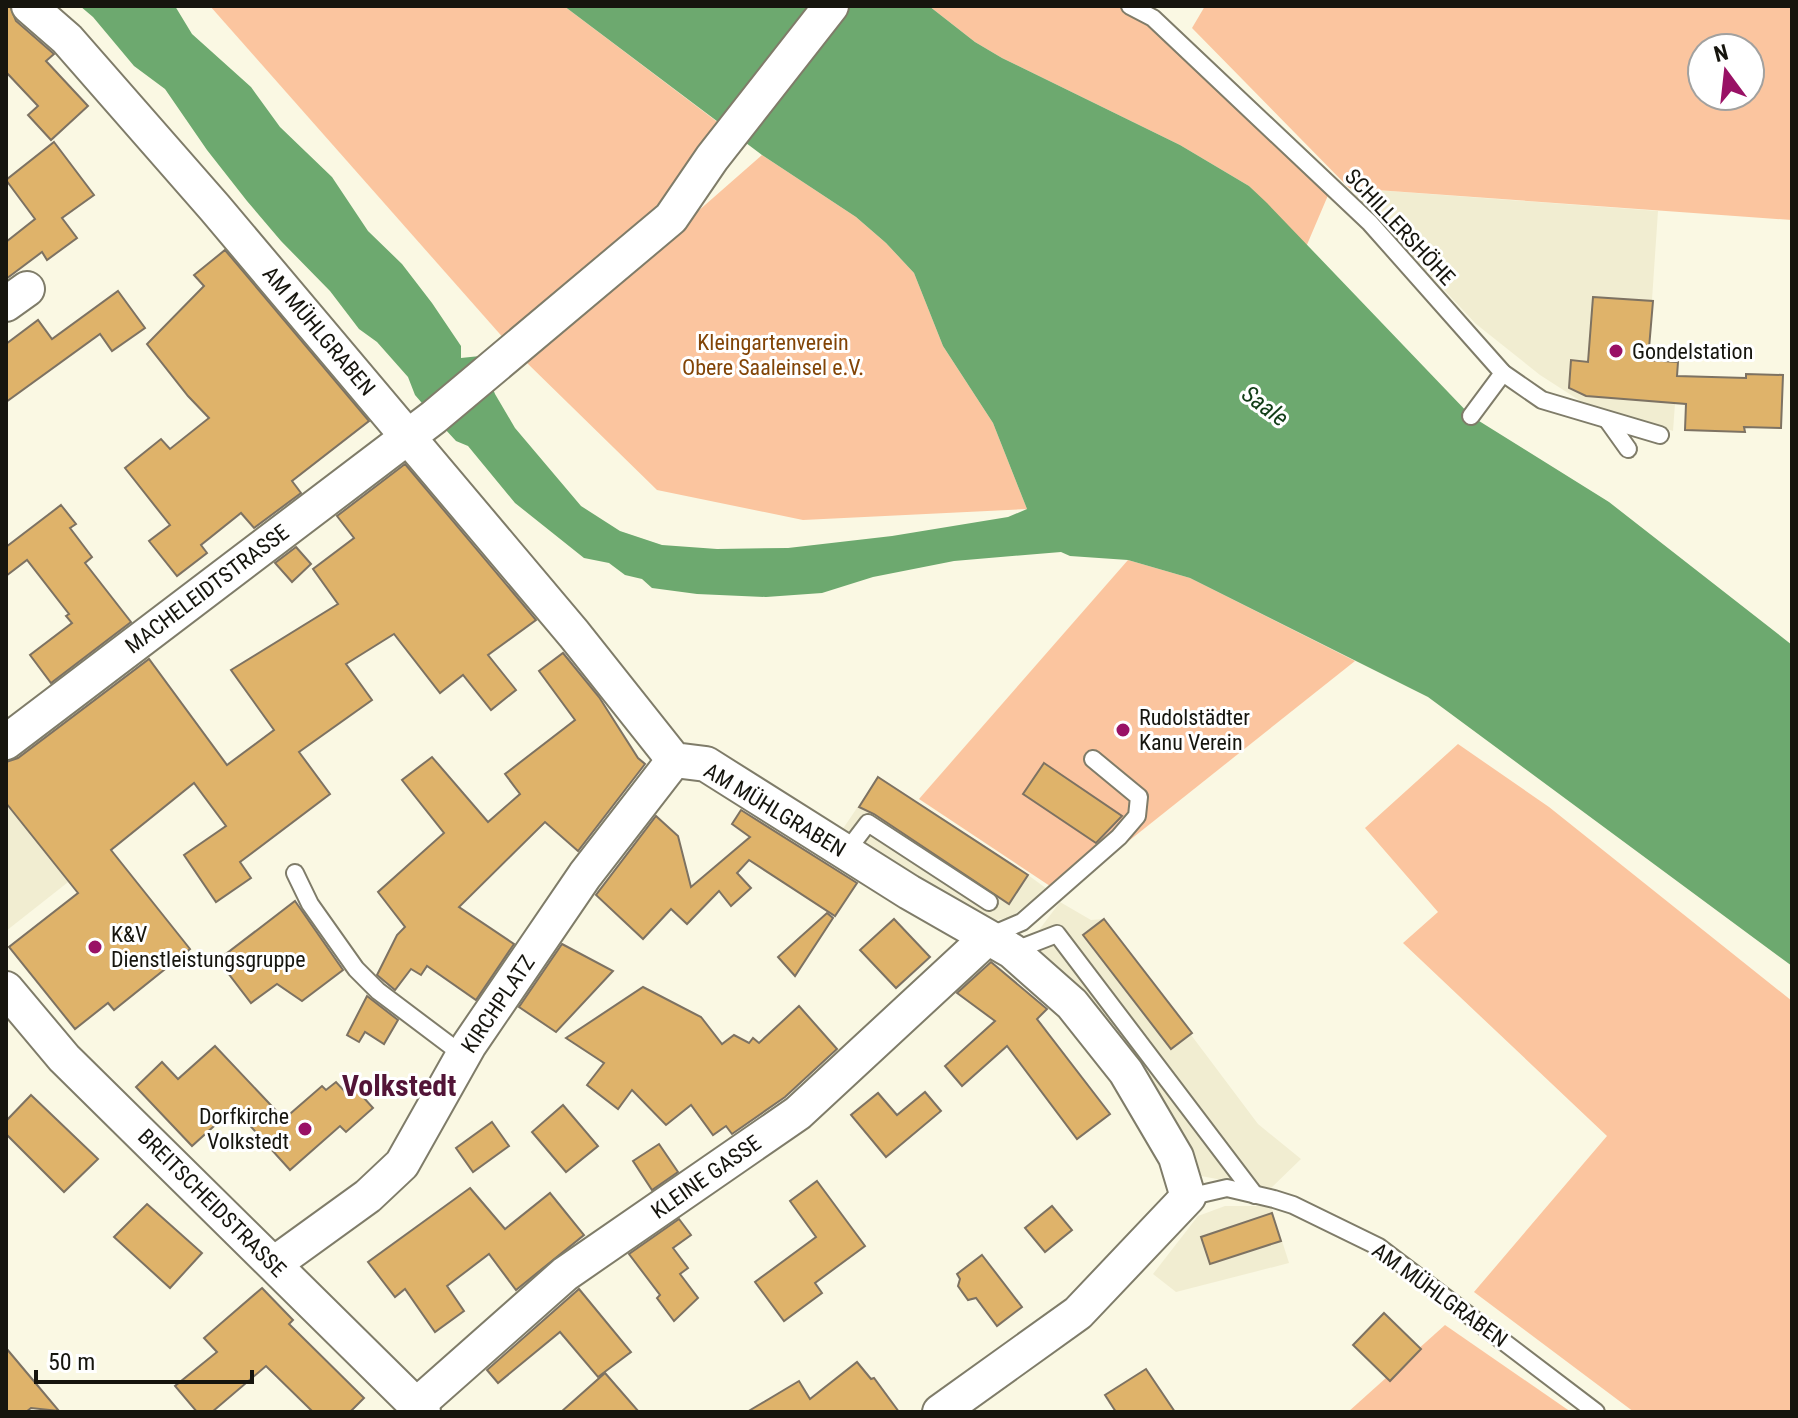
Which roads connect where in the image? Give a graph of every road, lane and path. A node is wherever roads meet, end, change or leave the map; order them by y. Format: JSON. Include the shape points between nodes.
{"nodes":[{"id":1,"x":29,"y":6,"type":"edge"},
{"id":2,"x":831,"y":6,"type":"edge"},
{"id":3,"x":1130,"y":6,"type":"edge"},
{"id":4,"x":1158,"y":12,"type":"edge"},
{"id":5,"x":1503,"y":373,"type":"junction"},
{"id":6,"x":1471,"y":416,"type":"dead end"},
{"id":7,"x":1608,"y":421,"type":"junction"},
{"id":8,"x":421,"y":427,"type":"junction"},
{"id":9,"x":1660,"y":435,"type":"dead end"},
{"id":10,"x":1628,"y":449,"type":"dead end"},
{"id":11,"x":6,"y":742,"type":"edge"},
{"id":12,"x":1093,"y":759,"type":"dead end"},
{"id":13,"x":674,"y":760,"type":"junction"},
{"id":14,"x":846,"y":852,"type":"junction"},
{"id":15,"x":295,"y":873,"type":"dead end"},
{"id":16,"x":989,"y":902,"type":"dead end"},
{"id":17,"x":999,"y":945,"type":"junction"},
{"id":18,"x":6,"y":989,"type":"edge"},
{"id":19,"x":463,"y":1055,"type":"junction"},
{"id":20,"x":1153,"y":1087,"type":"junction"},
{"id":21,"x":1255,"y":1195,"type":"junction"},
{"id":22,"x":1188,"y":1197,"type":"junction"},
{"id":23,"x":274,"y":1264,"type":"junction"},
{"id":24,"x":420,"y":1409,"type":"edge"},
{"id":25,"x":940,"y":1412,"type":"edge"},
{"id":26,"x":1596,"y":1412,"type":"edge"}],
"edges":[{"from":1,"to":8,"type":"street","name":"AM MÜHLGRABEN","via":[[67,39],[215,208]]},
{"from":2,"to":8,"type":"street","name":"MACHELEIDTSTRASSE","via":[[671,218]]},
{"from":3,"to":4,"type":"lane","name":"SCHILLERSHÖHE"},
{"from":4,"to":5,"type":"lane","name":"SCHILLERSHÖHE","via":[[1370,223]]},
{"from":5,"to":6,"type":"lane"},
{"from":5,"to":7,"type":"lane","name":"SCHILLERSHÖHE","via":[[1542,400]]},
{"from":7,"to":9,"type":"lane","name":"SCHILLERSHÖHE"},
{"from":7,"to":10,"type":"lane"},
{"from":8,"to":11,"type":"street","name":"MACHELEIDTSTRASSE"},
{"from":8,"to":13,"type":"street","name":"AM MÜHLGRABEN"},
{"from":12,"to":17,"type":"lane","via":[[1139,797],[1137,816]]},
{"from":13,"to":14,"type":"street","name":"AM MÜHLGRABEN","via":[[706,764]]},
{"from":13,"to":19,"type":"street","name":"KIRCHPLATZ","via":[[585,875]]},
{"from":14,"to":16,"type":"lane","via":[[868,823]]},
{"from":14,"to":17,"type":"street","name":"AM MÜHLGRABEN"},
{"from":15,"to":19,"type":"lane","via":[[356,969]]},
{"from":17,"to":20,"type":"street","name":"AM MÜHLGRABEN","via":[[1072,1004],[1094,1007],[1126,1072]]},
{"from":17,"to":24,"type":"street","name":"KLEINE GASSE","via":[[798,1113],[565,1274]]},
{"from":18,"to":23,"type":"street","name":"BREITSCHEIDSTRASSE","via":[[64,1058]]},
{"from":19,"to":23,"type":"street","name":"KIRCHPLATZ","via":[[402,1164],[368,1196]]},
{"from":20,"to":21,"type":"lane"},
{"from":20,"to":22,"type":"street","name":"AM MÜHLGRABEN"},
{"from":21,"to":22,"type":"lane","name":"AM MÜHLGRABEN","via":[[1227,1188]]},
{"from":21,"to":26,"type":"lane","name":"AM MÜHLGRABEN","via":[[1293,1205],[1379,1247]]},
{"from":22,"to":25,"type":"street","via":[[1078,1313]]},
{"from":23,"to":24,"type":"street","name":"BREITSCHEIDSTRASSE"}]}
